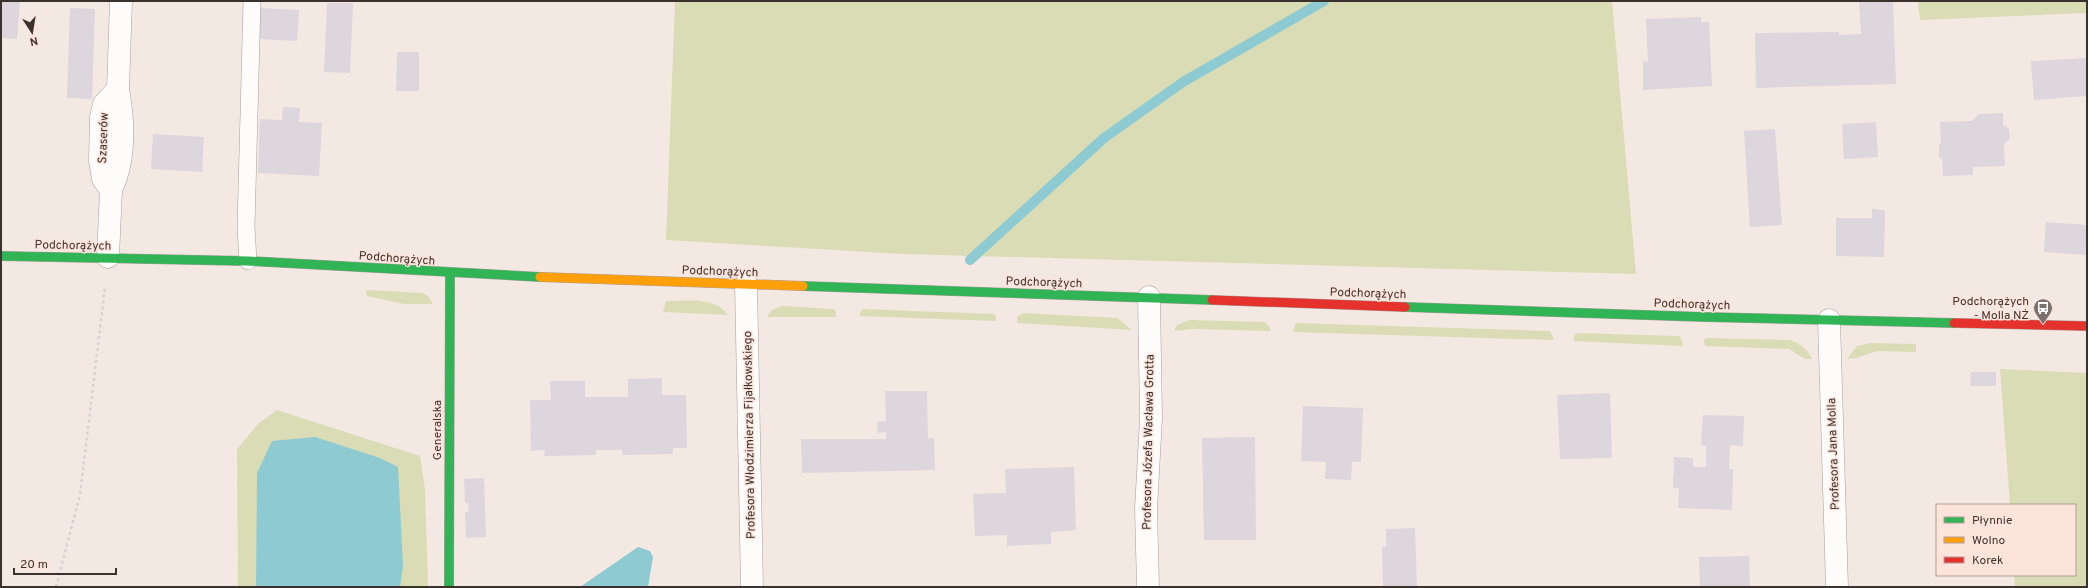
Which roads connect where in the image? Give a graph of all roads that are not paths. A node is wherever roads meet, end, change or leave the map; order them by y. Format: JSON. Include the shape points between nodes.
{"nodes":[{"id":1,"x":121,"y":1,"type":"edge"},
{"id":2,"x":252,"y":1,"type":"edge"},
{"id":3,"x":1,"y":256,"type":"edge"},
{"id":4,"x":108,"y":257,"type":"junction"},
{"id":5,"x":248,"y":261,"type":"junction"},
{"id":6,"x":450,"y":274,"type":"junction"},
{"id":7,"x":746,"y":284,"type":"junction"},
{"id":8,"x":1150,"y":297,"type":"junction"},
{"id":9,"x":1829,"y":320,"type":"junction"},
{"id":10,"x":2087,"y":326,"type":"edge"},
{"id":11,"x":448,"y":587,"type":"edge"},
{"id":12,"x":752,"y":587,"type":"edge"},
{"id":13,"x":1148,"y":587,"type":"edge"},
{"id":14,"x":1837,"y":587,"type":"edge"}],
"edges":[{"from":1,"to":4,"type":"street","name":"Szaserów","via":[[118,89],[104,104],[101,117],[100,161],[103,179],[112,190]]},
{"from":2,"to":5,"type":"lane","via":[[246,227]]},
{"from":3,"to":4,"type":"street","name":"Podchorążych"},
{"from":4,"to":5,"type":"street","name":"Podchorążych"},
{"from":5,"to":6,"type":"street","name":"Podchorążych"},
{"from":6,"to":7,"type":"street","name":"Podchorążych"},
{"from":6,"to":11,"type":"street","name":"Generalska"},
{"from":7,"to":8,"type":"street","name":"Podchorążych"},
{"from":7,"to":12,"type":"street","name":"Profesora Włodzimierza Fijałkowskiego"},
{"from":8,"to":9,"type":"street","name":"Podchorążych"},
{"from":8,"to":13,"type":"street","name":"Profesora Józefa Wacława Grotta","via":[[1151,418],[1146,509]]},
{"from":9,"to":10,"type":"street","name":"Podchorążych"},
{"from":9,"to":14,"type":"street","name":"Profesora Jana Molla"}]}
